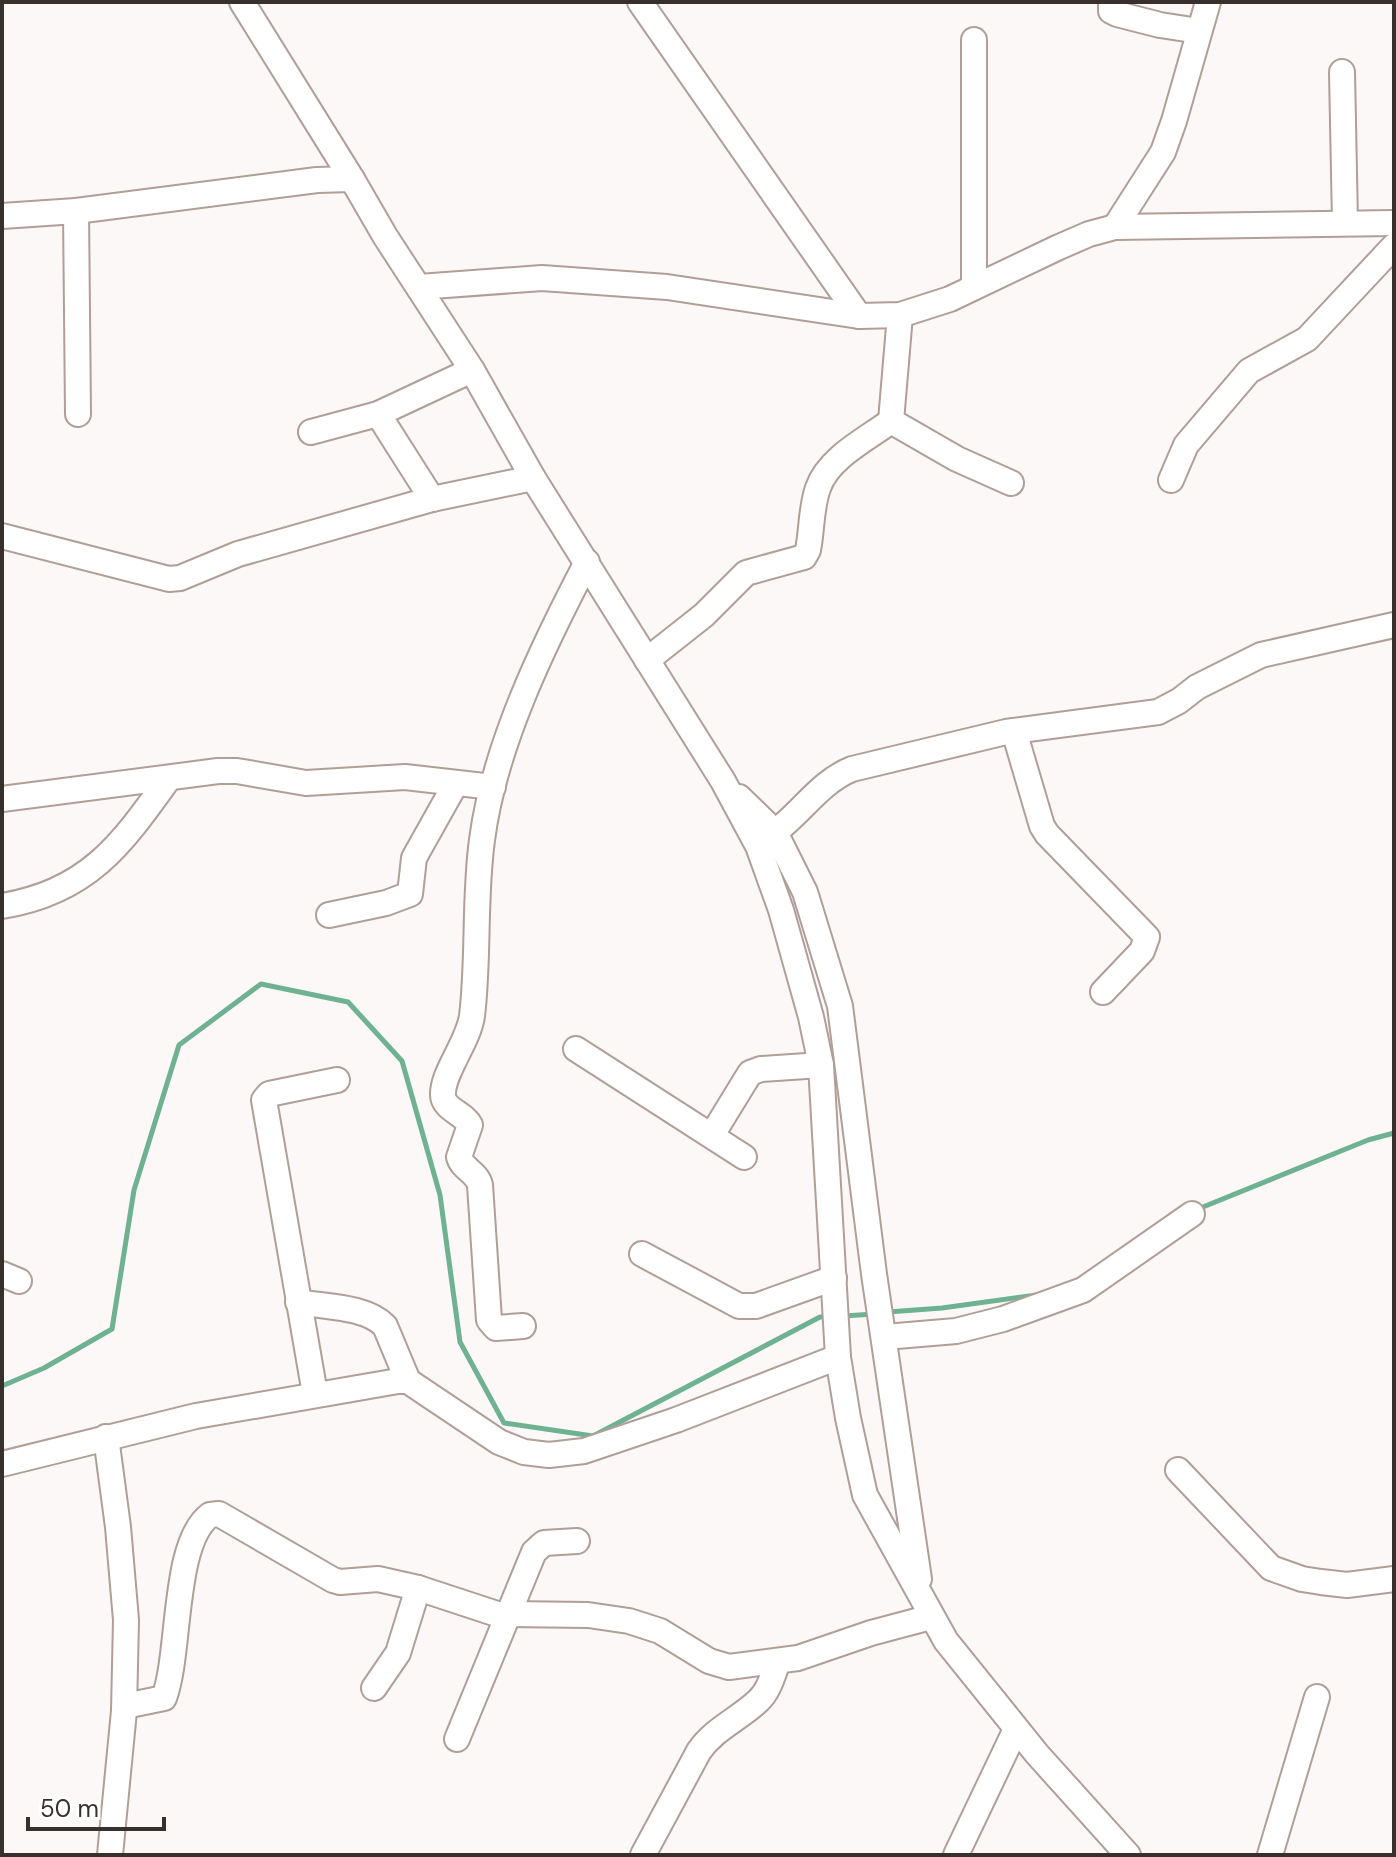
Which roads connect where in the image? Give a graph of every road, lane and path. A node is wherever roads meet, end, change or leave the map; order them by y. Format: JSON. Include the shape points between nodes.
{"nodes":[{"id":1,"x":242,"y":2,"type":"edge"},
{"id":2,"x":640,"y":2,"type":"edge"},
{"id":3,"x":1111,"y":2,"type":"edge"},
{"id":4,"x":1208,"y":2,"type":"edge"},
{"id":5,"x":1199,"y":31,"type":"junction"},
{"id":6,"x":974,"y":40,"type":"dead end"},
{"id":7,"x":1342,"y":72,"type":"dead end"},
{"id":8,"x":352,"y":179,"type":"junction"},
{"id":9,"x":76,"y":211,"type":"junction"},
{"id":10,"x":2,"y":216,"type":"edge"},
{"id":11,"x":1345,"y":223,"type":"junction"},
{"id":12,"x":1394,"y":223,"type":"edge"},
{"id":13,"x":1115,"y":227,"type":"junction"},
{"id":14,"x":1394,"y":246,"type":"edge"},
{"id":15,"x":419,"y":287,"type":"junction"},
{"id":16,"x":974,"y":287,"type":"junction"},
{"id":17,"x":900,"y":315,"type":"junction"},
{"id":18,"x":859,"y":316,"type":"junction"},
{"id":19,"x":472,"y":370,"type":"junction"},
{"id":20,"x":78,"y":414,"type":"dead end"},
{"id":21,"x":378,"y":414,"type":"junction"},
{"id":22,"x":891,"y":421,"type":"junction"},
{"id":23,"x":311,"y":432,"type":"dead end"},
{"id":24,"x":533,"y":478,"type":"junction"},
{"id":25,"x":1171,"y":480,"type":"dead end"},
{"id":26,"x":1011,"y":483,"type":"dead end"},
{"id":27,"x":432,"y":499,"type":"junction"},
{"id":28,"x":2,"y":536,"type":"edge"},
{"id":29,"x":587,"y":562,"type":"junction"},
{"id":30,"x":1394,"y":625,"type":"edge"},
{"id":31,"x":647,"y":660,"type":"junction"},
{"id":32,"x":1014,"y":731,"type":"junction"},
{"id":33,"x":169,"y":778,"type":"junction"},
{"id":34,"x":723,"y":781,"type":"junction"},
{"id":35,"x":456,"y":783,"type":"junction"},
{"id":36,"x":493,"y":787,"type":"junction"},
{"id":37,"x":2,"y":799,"type":"edge"},
{"id":38,"x":775,"y":832,"type":"junction"},
{"id":39,"x":2,"y":906,"type":"edge"},
{"id":40,"x":329,"y":915,"type":"dead end"},
{"id":41,"x":1103,"y":992,"type":"dead end"},
{"id":42,"x":576,"y":1049,"type":"dead end"},
{"id":43,"x":821,"y":1065,"type":"junction"},
{"id":44,"x":337,"y":1080,"type":"dead end"},
{"id":45,"x":712,"y":1135,"type":"junction"},
{"id":46,"x":744,"y":1157,"type":"dead end"},
{"id":47,"x":1192,"y":1214,"type":"dead end"},
{"id":48,"x":642,"y":1254,"type":"dead end"},
{"id":49,"x":834,"y":1287,"type":"junction"},
{"id":50,"x":298,"y":1302,"type":"junction"},
{"id":51,"x":523,"y":1326,"type":"dead end"},
{"id":52,"x":884,"y":1331,"type":"junction"},
{"id":53,"x":838,"y":1357,"type":"junction"},
{"id":54,"x":408,"y":1381,"type":"junction"},
{"id":55,"x":315,"y":1394,"type":"junction"},
{"id":56,"x":106,"y":1437,"type":"junction"},
{"id":57,"x":2,"y":1464,"type":"edge"},
{"id":58,"x":1178,"y":1470,"type":"dead end"},
{"id":59,"x":577,"y":1541,"type":"dead end"},
{"id":60,"x":1394,"y":1579,"type":"edge"},
{"id":61,"x":418,"y":1588,"type":"junction"},
{"id":62,"x":921,"y":1594,"type":"junction"},
{"id":63,"x":510,"y":1614,"type":"junction"},
{"id":64,"x":931,"y":1617,"type":"junction"},
{"id":65,"x":778,"y":1661,"type":"junction"},
{"id":66,"x":374,"y":1688,"type":"dead end"},
{"id":67,"x":1317,"y":1697,"type":"dead end"},
{"id":68,"x":124,"y":1711,"type":"junction"},
{"id":69,"x":1016,"y":1729,"type":"junction"},
{"id":70,"x":457,"y":1739,"type":"dead end"},
{"id":71,"x":110,"y":1855,"type":"edge"},
{"id":72,"x":643,"y":1855,"type":"edge"},
{"id":73,"x":956,"y":1855,"type":"edge"},
{"id":74,"x":1128,"y":1855,"type":"edge"},
{"id":75,"x":1270,"y":1855,"type":"edge"}],
"edges":[{"from":1,"to":8,"type":"street"},
{"from":2,"to":18,"type":"street"},
{"from":3,"to":5,"type":"street","via":[[1111,11],[1117,14]]},
{"from":4,"to":5,"type":"street"},
{"from":5,"to":13,"type":"street","via":[[1163,152]]},
{"from":6,"to":16,"type":"street"},
{"from":7,"to":11,"type":"street"},
{"from":8,"to":9,"type":"street"},
{"from":8,"to":15,"type":"street"},
{"from":9,"to":10,"type":"street"},
{"from":9,"to":20,"type":"street"},
{"from":11,"to":12,"type":"street"},
{"from":11,"to":13,"type":"street"},
{"from":13,"to":16,"type":"street"},
{"from":14,"to":25,"type":"street","via":[[1307,339],[1255,366],[1241,380],[1186,445]]},
{"from":15,"to":18,"type":"street","via":[[558,279],[667,287]]},
{"from":15,"to":19,"type":"street"},
{"from":16,"to":17,"type":"street"},
{"from":17,"to":18,"type":"street"},
{"from":17,"to":22,"type":"street"},
{"from":19,"to":21,"type":"street"},
{"from":19,"to":24,"type":"street"},
{"from":21,"to":23,"type":"street"},
{"from":21,"to":27,"type":"street"},
{"from":22,"to":26,"type":"street"},
{"from":22,"to":31,"type":"street","via":[[824,476],[804,557],[746,573]]},
{"from":24,"to":27,"type":"street"},
{"from":24,"to":29,"type":"street"},
{"from":27,"to":28,"type":"street","via":[[169,579]]},
{"from":29,"to":31,"type":"street"},
{"from":29,"to":36,"type":"street","via":[[537,664]]},
{"from":30,"to":32,"type":"street","via":[[1261,655],[1158,712]]},
{"from":31,"to":34,"type":"street"},
{"from":32,"to":38,"type":"street","via":[[838,774]]},
{"from":32,"to":41,"type":"street","via":[[1047,834],[1147,937],[1142,951]]},
{"from":33,"to":35,"type":"street","via":[[237,771],[306,783],[383,777]]},
{"from":33,"to":37,"type":"street"},
{"from":33,"to":39,"type":"street","via":[[127,835],[76,881],[47,896]]},
{"from":34,"to":38,"type":"street"},
{"from":34,"to":43,"type":"street","via":[[758,846],[781,910]]},
{"from":35,"to":36,"type":"street"},
{"from":35,"to":40,"type":"street","via":[[414,858],[410,894]]},
{"from":36,"to":51,"type":"street","via":[[482,838],[469,1033],[444,1082],[443,1097],[470,1125],[459,1157],[479,1181],[489,1320],[496,1328]]},
{"from":38,"to":52,"type":"street","via":[[805,892],[840,1006]]},
{"from":42,"to":45,"type":"street"},
{"from":43,"to":45,"type":"street","via":[[750,1073]]},
{"from":43,"to":49,"type":"street"},
{"from":44,"to":50,"type":"street","via":[[269,1094],[264,1100]]},
{"from":45,"to":46,"type":"street"},
{"from":47,"to":52,"type":"street","via":[[1083,1290],[956,1331]]},
{"from":48,"to":49,"type":"street","via":[[739,1306]]},
{"from":49,"to":53,"type":"street"},
{"from":50,"to":54,"type":"street","via":[[364,1313],[380,1321]]},
{"from":50,"to":55,"type":"street"},
{"from":52,"to":62,"type":"street"},
{"from":53,"to":54,"type":"street","via":[[676,1420],[584,1451],[549,1455],[499,1442]]},
{"from":53,"to":62,"type":"street","via":[[865,1495]]},
{"from":54,"to":55,"type":"street"},
{"from":55,"to":56,"type":"street"},
{"from":56,"to":57,"type":"street"},
{"from":56,"to":68,"type":"street","via":[[126,1620]]},
{"from":58,"to":60,"type":"street","via":[[1271,1568],[1347,1585]]},
{"from":59,"to":63,"type":"street","via":[[538,1546]]},
{"from":61,"to":63,"type":"street","via":[[491,1613]]},
{"from":61,"to":66,"type":"street","via":[[398,1653]]},
{"from":61,"to":68,"type":"street","via":[[378,1579],[333,1580],[219,1514],[210,1515],[196,1529],[188,1554],[164,1698]]},
{"from":62,"to":64,"type":"street"},
{"from":63,"to":65,"type":"street","via":[[629,1621],[729,1667]]},
{"from":63,"to":70,"type":"street"},
{"from":64,"to":65,"type":"street"},
{"from":64,"to":69,"type":"street"},
{"from":65,"to":72,"type":"street","via":[[762,1698],[699,1751]]},
{"from":67,"to":75,"type":"street"},
{"from":68,"to":71,"type":"street"},
{"from":69,"to":73,"type":"street"},
{"from":69,"to":74,"type":"street"}]}
